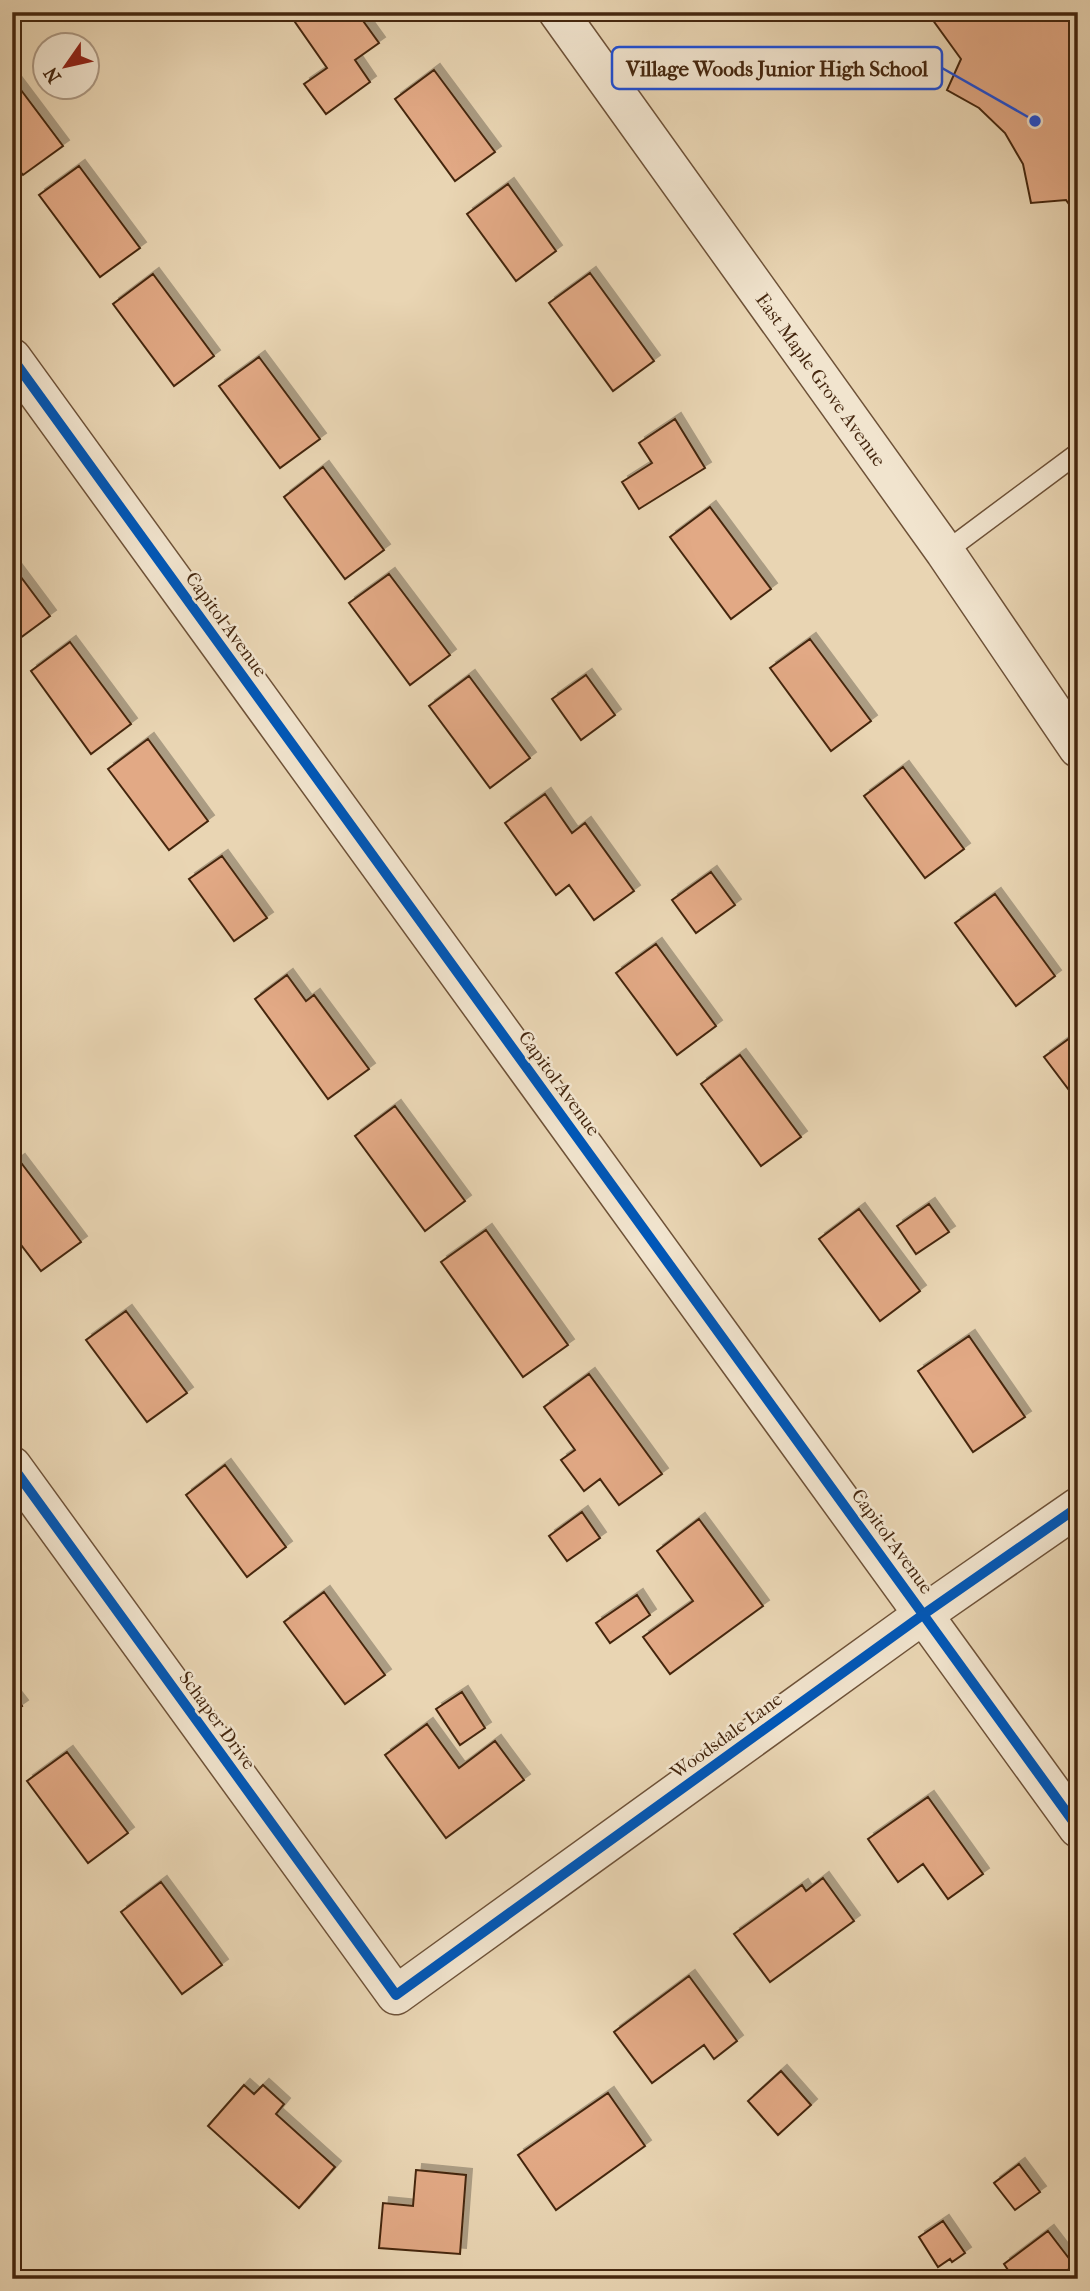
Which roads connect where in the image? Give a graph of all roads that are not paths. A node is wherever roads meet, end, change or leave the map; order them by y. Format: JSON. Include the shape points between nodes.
{"nodes":[{"id":1,"x":558,"y":12,"type":"edge"},
{"id":2,"x":12,"y":358,"type":"edge"},
{"id":3,"x":1078,"y":453,"type":"edge"},
{"id":4,"x":945,"y":552,"type":"junction"},
{"id":5,"x":1078,"y":748,"type":"edge"},
{"id":6,"x":12,"y":1466,"type":"edge"},
{"id":7,"x":1078,"y":1507,"type":"edge"},
{"id":8,"x":924,"y":1614,"type":"junction"},
{"id":9,"x":1078,"y":1828,"type":"edge"},
{"id":10,"x":396,"y":1995,"type":"joint"}],
"edges":[{"from":1,"to":4,"type":"street","name":"East Maple Grove Avenue"},
{"from":2,"to":8,"type":"street","name":"Capitol Avenue"},
{"from":3,"to":4,"type":"lane"},
{"from":4,"to":5,"type":"street","name":"East Maple Grove Avenue"},
{"from":6,"to":10,"type":"street","name":"Schaper Drive"},
{"from":7,"to":8,"type":"street","name":"Woodsdale Lane"},
{"from":8,"to":9,"type":"street","name":"Capitol Avenue"},
{"from":8,"to":10,"type":"street","name":"Woodsdale Lane"}]}
